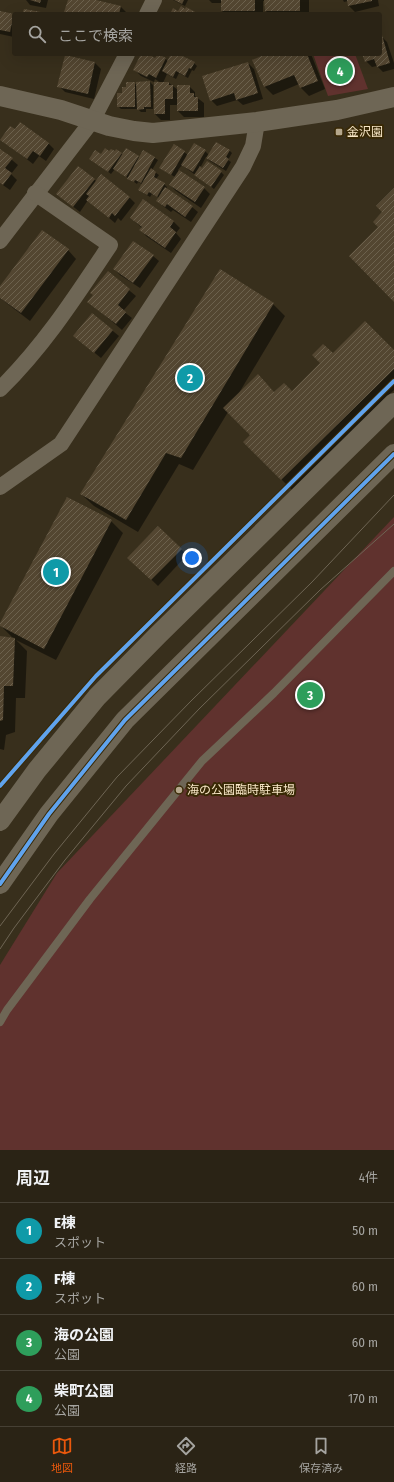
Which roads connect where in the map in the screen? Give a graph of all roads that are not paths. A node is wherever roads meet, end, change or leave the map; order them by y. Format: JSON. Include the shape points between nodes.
{"nodes":[{"id":1,"x":154,"y":0,"type":"edge"},
{"id":2,"x":148,"y":12,"type":"edge"},
{"id":3,"x":126,"y":56,"type":"edge"},
{"id":4,"x":0,"y":96,"type":"edge"},
{"id":5,"x":394,"y":97,"type":"edge"},
{"id":6,"x":92,"y":121,"type":"junction"},
{"id":7,"x":257,"y":122,"type":"junction"},
{"id":8,"x":35,"y":193,"type":"junction"},
{"id":9,"x":0,"y":241,"type":"edge"},
{"id":10,"x":0,"y":389,"type":"edge"},
{"id":11,"x":394,"y":403,"type":"edge"},
{"id":12,"x":394,"y":454,"type":"edge"},
{"id":13,"x":0,"y":487,"type":"edge"},
{"id":14,"x":394,"y":571,"type":"edge"},
{"id":15,"x":0,"y":821,"type":"edge"},
{"id":16,"x":0,"y":884,"type":"edge"},
{"id":17,"x":0,"y":1022,"type":"edge"}],
"edges":[{"from":1,"to":2,"type":"street"},
{"from":3,"to":6,"type":"street"},
{"from":4,"to":6,"type":"street","via":[[61,110]]},
{"from":5,"to":7,"type":"street","via":[[338,110]]},
{"from":6,"to":7,"type":"street","via":[[134,132],[153,133]]},
{"from":6,"to":8,"type":"street"},
{"from":7,"to":13,"type":"street","via":[[253,146],[243,167],[61,444]]},
{"from":8,"to":9,"type":"street"},
{"from":8,"to":10,"type":"street","via":[[110,245],[56,325]]},
{"from":11,"to":15,"type":"street","via":[[97,697],[37,770]]},
{"from":12,"to":16,"type":"street","via":[[126,720],[49,814]]},
{"from":14,"to":17,"type":"lane","via":[[274,693],[202,761],[90,899]]}]}
